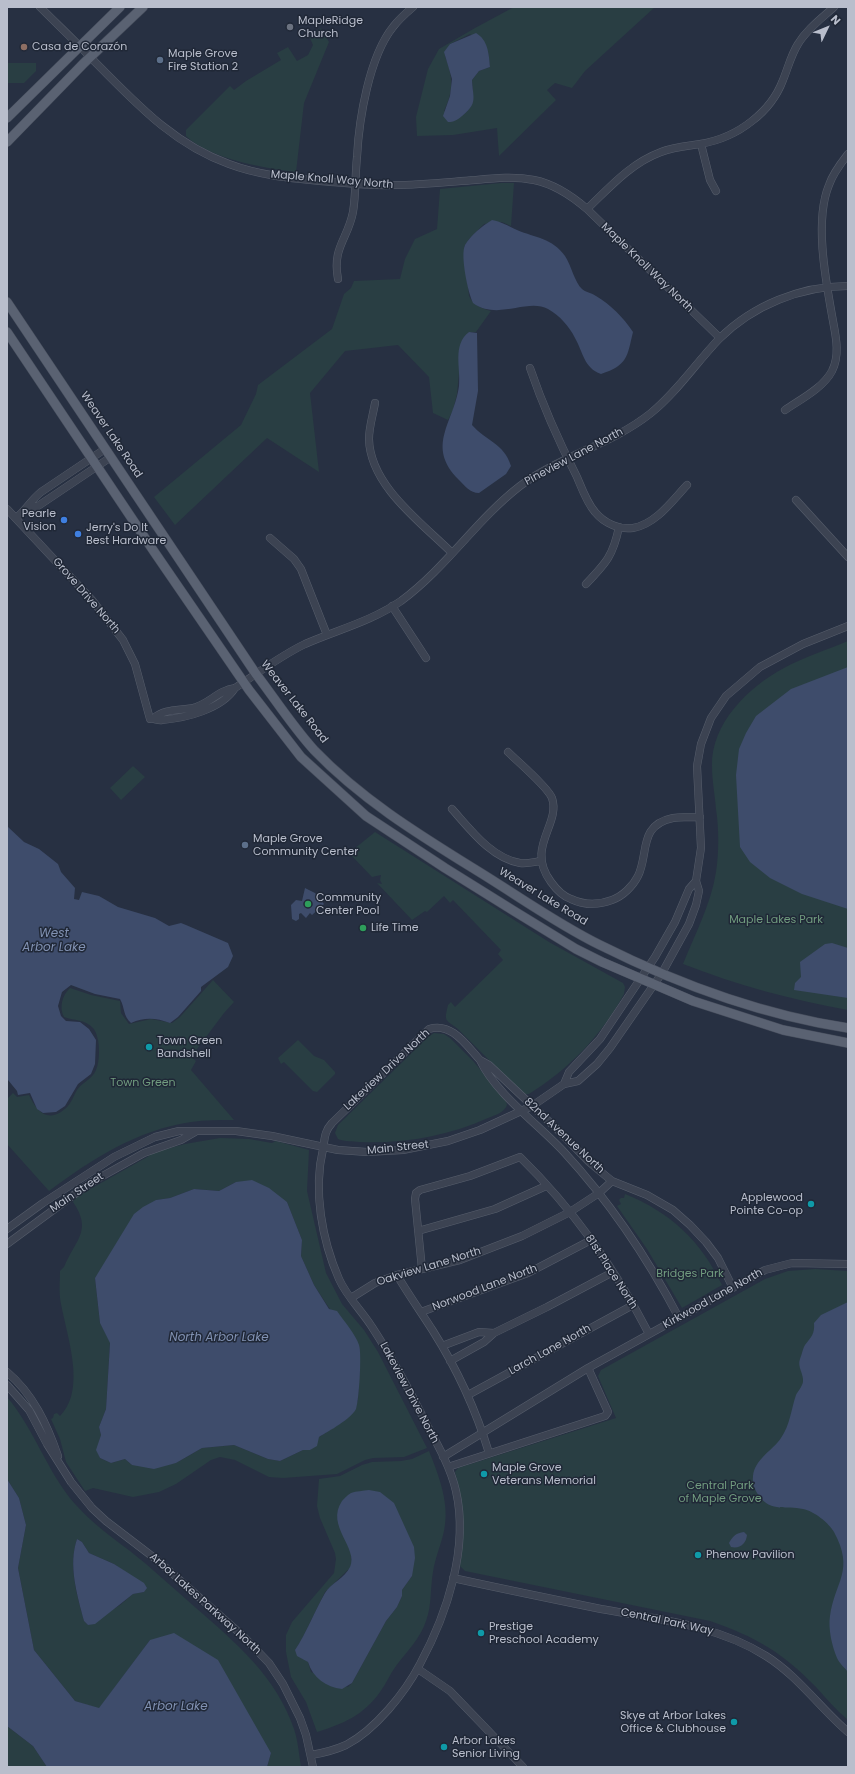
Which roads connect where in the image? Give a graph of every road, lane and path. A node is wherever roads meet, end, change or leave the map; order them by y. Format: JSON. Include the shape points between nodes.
{"nodes":[{"id":1,"x":40,"y":7,"type":"edge"},
{"id":2,"x":120,"y":7,"type":"edge"},
{"id":3,"x":143,"y":7,"type":"edge"},
{"id":4,"x":412,"y":7,"type":"edge"},
{"id":5,"x":834,"y":7,"type":"edge"},
{"id":6,"x":79,"y":47,"type":"junction"},
{"id":7,"x":91,"y":58,"type":"junction"},
{"id":8,"x":7,"y":118,"type":"edge"},
{"id":9,"x":7,"y":142,"type":"edge"},
{"id":10,"x":701,"y":144,"type":"junction"},
{"id":11,"x":848,"y":154,"type":"edge"},
{"id":12,"x":356,"y":184,"type":"junction"},
{"id":13,"x":716,"y":190,"type":"dead end"},
{"id":14,"x":587,"y":209,"type":"junction"},
{"id":15,"x":338,"y":278,"type":"dead end"},
{"id":16,"x":848,"y":286,"type":"edge"},
{"id":17,"x":827,"y":288,"type":"junction"},
{"id":18,"x":7,"y":302,"type":"edge"},
{"id":19,"x":7,"y":332,"type":"edge"},
{"id":20,"x":720,"y":338,"type":"junction"},
{"id":21,"x":530,"y":368,"type":"dead end"},
{"id":22,"x":375,"y":403,"type":"dead end"},
{"id":23,"x":785,"y":410,"type":"dead end"},
{"id":24,"x":105,"y":449,"type":"junction"},
{"id":25,"x":110,"y":457,"type":"junction"},
{"id":26,"x":92,"y":458,"type":"junction"},
{"id":27,"x":568,"y":459,"type":"junction"},
{"id":28,"x":98,"y":466,"type":"junction"},
{"id":29,"x":687,"y":485,"type":"dead end"},
{"id":30,"x":796,"y":500,"type":"dead end"},
{"id":31,"x":28,"y":508,"type":"junction"},
{"id":32,"x":7,"y":509,"type":"edge"},
{"id":33,"x":16,"y":518,"type":"junction"},
{"id":34,"x":619,"y":527,"type":"junction"},
{"id":35,"x":270,"y":538,"type":"dead end"},
{"id":36,"x":452,"y":553,"type":"junction"},
{"id":37,"x":848,"y":556,"type":"edge"},
{"id":38,"x":586,"y":584,"type":"dead end"},
{"id":39,"x":392,"y":606,"type":"junction"},
{"id":40,"x":848,"y":626,"type":"edge"},
{"id":41,"x":327,"y":636,"type":"junction"},
{"id":42,"x":426,"y":658,"type":"dead end"},
{"id":43,"x":256,"y":674,"type":"junction"},
{"id":44,"x":244,"y":682,"type":"junction"},
{"id":45,"x":152,"y":719,"type":"joint"},
{"id":46,"x":508,"y":752,"type":"dead end"},
{"id":47,"x":452,"y":809,"type":"dead end"},
{"id":48,"x":700,"y":817,"type":"junction"},
{"id":49,"x":541,"y":861,"type":"junction"},
{"id":50,"x":696,"y":882,"type":"junction"},
{"id":51,"x":648,"y":967,"type":"junction"},
{"id":52,"x":662,"y":973,"type":"junction"},
{"id":53,"x":640,"y":979,"type":"junction"},
{"id":54,"x":653,"y":985,"type":"junction"},
{"id":55,"x":434,"y":1027,"type":"joint"},
{"id":56,"x":848,"y":1028,"type":"edge"},
{"id":57,"x":848,"y":1043,"type":"edge"},
{"id":58,"x":480,"y":1060,"type":"junction"},
{"id":59,"x":564,"y":1084,"type":"junction"},
{"id":60,"x":532,"y":1106,"type":"junction"},
{"id":61,"x":523,"y":1111,"type":"junction"},
{"id":62,"x":195,"y":1132,"type":"junction"},
{"id":63,"x":323,"y":1147,"type":"junction"},
{"id":64,"x":612,"y":1181,"type":"junction"},
{"id":65,"x":546,"y":1186,"type":"junction"},
{"id":66,"x":599,"y":1193,"type":"junction"},
{"id":67,"x":570,"y":1212,"type":"junction"},
{"id":68,"x":7,"y":1229,"type":"edge"},
{"id":69,"x":418,"y":1231,"type":"junction"},
{"id":70,"x":591,"y":1240,"type":"junction"},
{"id":71,"x":7,"y":1244,"type":"edge"},
{"id":72,"x":848,"y":1264,"type":"edge"},
{"id":73,"x":422,"y":1269,"type":"junction"},
{"id":74,"x":613,"y":1272,"type":"junction"},
{"id":75,"x":397,"y":1275,"type":"junction"},
{"id":76,"x":733,"y":1288,"type":"junction"},
{"id":77,"x":351,"y":1298,"type":"junction"},
{"id":78,"x":633,"y":1305,"type":"junction"},
{"id":79,"x":421,"y":1312,"type":"junction"},
{"id":80,"x":679,"y":1318,"type":"junction"},
{"id":81,"x":494,"y":1333,"type":"junction"},
{"id":82,"x":649,"y":1334,"type":"junction"},
{"id":83,"x":442,"y":1346,"type":"junction"},
{"id":84,"x":450,"y":1361,"type":"junction"},
{"id":85,"x":588,"y":1368,"type":"junction"},
{"id":86,"x":7,"y":1372,"type":"edge"},
{"id":87,"x":7,"y":1385,"type":"edge"},
{"id":88,"x":468,"y":1395,"type":"junction"},
{"id":89,"x":483,"y":1432,"type":"junction"},
{"id":90,"x":489,"y":1453,"type":"junction"},
{"id":91,"x":443,"y":1457,"type":"junction"},
{"id":92,"x":61,"y":1464,"type":"junction"},
{"id":93,"x":448,"y":1467,"type":"junction"},
{"id":94,"x":453,"y":1578,"type":"junction"},
{"id":95,"x":418,"y":1669,"type":"junction"},
{"id":96,"x":848,"y":1732,"type":"edge"},
{"id":97,"x":311,"y":1755,"type":"junction"},
{"id":98,"x":313,"y":1767,"type":"edge"},
{"id":99,"x":523,"y":1767,"type":"edge"}],
"edges":[{"from":1,"to":6,"type":"street","name":"Maple Knoll Way North"},
{"from":2,"to":6,"type":"main road"},
{"from":3,"to":7,"type":"main road"},
{"from":4,"to":12,"type":"street","via":[[393,27],[376,59],[360,125]]},
{"from":5,"to":10,"type":"street","via":[[798,43],[783,82],[766,108],[738,131]]},
{"from":6,"to":7,"type":"street","name":"Maple Knoll Way North"},
{"from":6,"to":8,"type":"main road"},
{"from":7,"to":9,"type":"main road"},
{"from":7,"to":12,"type":"street","name":"Maple Knoll Way North","via":[[160,126],[204,154],[253,172]]},
{"from":10,"to":13,"type":"street","via":[[710,180]]},
{"from":10,"to":14,"type":"street","via":[[662,151],[645,158],[626,172]]},
{"from":11,"to":17,"type":"street","via":[[829,185],[821,220]]},
{"from":12,"to":14,"type":"street","name":"Maple Knoll Way North","via":[[393,186],[523,178],[561,190]]},
{"from":12,"to":15,"type":"street","via":[[352,221],[337,254]]},
{"from":14,"to":20,"type":"street","name":"Maple Knoll Way North"},
{"from":16,"to":17,"type":"street","name":"Pineview Lane North"},
{"from":17,"to":20,"type":"street","name":"Pineview Lane North","via":[[779,299],[741,321]]},
{"from":17,"to":23,"type":"street","via":[[836,336],[835,364],[824,382]]},
{"from":18,"to":24,"type":"main road","name":"Weaver Lake Road"},
{"from":19,"to":26,"type":"main road"},
{"from":20,"to":27,"type":"street","name":"Pineview Lane North","via":[[676,390],[650,414],[620,433]]},
{"from":21,"to":27,"type":"street","via":[[543,405]]},
{"from":22,"to":36,"type":"street","via":[[369,438],[370,451],[377,470],[401,503]]},
{"from":24,"to":25,"type":"main road","name":"Weaver Lake Road"},
{"from":24,"to":26,"type":"street"},
{"from":25,"to":28,"type":"street"},
{"from":25,"to":43,"type":"main road","name":"Weaver Lake Road"},
{"from":26,"to":28,"type":"main road"},
{"from":26,"to":31,"type":"street","via":[[32,499]]},
{"from":27,"to":34,"type":"street","via":[[595,512]]},
{"from":27,"to":36,"type":"street","name":"Pineview Lane North","via":[[520,486]]},
{"from":28,"to":31,"type":"street","via":[[38,506]]},
{"from":28,"to":44,"type":"main road"},
{"from":29,"to":34,"type":"street","via":[[651,521],[632,528]]},
{"from":30,"to":37,"type":"street"},
{"from":31,"to":33,"type":"street"},
{"from":32,"to":33,"type":"street","name":"Grove Drive North"},
{"from":33,"to":45,"type":"street","name":"Grove Drive North","via":[[92,600],[123,640],[135,664]]},
{"from":34,"to":38,"type":"street","via":[[616,543],[608,560]]},
{"from":35,"to":41,"type":"street","via":[[294,559],[301,569]]},
{"from":36,"to":39,"type":"street","name":"Pineview Lane North","via":[[419,586]]},
{"from":39,"to":41,"type":"street","name":"Pineview Lane North"},
{"from":39,"to":42,"type":"street"},
{"from":40,"to":48,"type":"street","via":[[773,658],[726,696],[705,730],[698,755],[696,779]]},
{"from":41,"to":43,"type":"street","name":"Pineview Lane North","via":[[291,652]]},
{"from":43,"to":44,"type":"street","name":"Pineview Lane North"},
{"from":43,"to":51,"type":"main road","name":"Weaver Lake Road","via":[[314,749],[373,802],[406,826],[561,924]]},
{"from":44,"to":45,"type":"street","name":"Pineview Lane North","via":[[235,688],[226,689],[197,707],[159,714]]},
{"from":44,"to":53,"type":"main road","via":[[301,757],[366,816],[576,949]]},
{"from":46,"to":49,"type":"street","via":[[549,792],[552,799],[554,808],[542,845]]},
{"from":47,"to":49,"type":"street","via":[[479,839],[503,856],[522,863]]},
{"from":48,"to":49,"type":"street","via":[[672,818],[660,823],[651,831],[645,842],[638,875],[633,884],[613,900],[588,904],[566,897],[547,877]]},
{"from":48,"to":50,"type":"street","via":[[702,848]]},
{"from":50,"to":51,"type":"street","via":[[689,889],[666,940]]},
{"from":50,"to":52,"type":"street","via":[[699,891],[693,911]]},
{"from":51,"to":52,"type":"main road","name":"Weaver Lake Road"},
{"from":51,"to":53,"type":"street"},
{"from":52,"to":54,"type":"street"},
{"from":52,"to":56,"type":"main road","name":"Weaver Lake Road","via":[[767,1010]]},
{"from":53,"to":54,"type":"main road"},
{"from":53,"to":59,"type":"street","name":"Main Street","via":[[600,1039],[569,1072]]},
{"from":54,"to":57,"type":"main road","via":[[693,1001],[783,1030]]},
{"from":54,"to":59,"type":"street","name":"Main Street","via":[[596,1064],[578,1081]]},
{"from":55,"to":58,"type":"street","name":"82nd Avenue North","via":[[451,1030]]},
{"from":55,"to":63,"type":"street","name":"Lakeview Drive North","via":[[411,1045],[332,1123],[324,1134]]},
{"from":58,"to":60,"type":"street","name":"82nd Avenue North","via":[[489,1065]]},
{"from":58,"to":61,"type":"street","name":"82nd Avenue North","via":[[485,1070]]},
{"from":59,"to":60,"type":"street","name":"Main Street"},
{"from":60,"to":61,"type":"street","name":"Main Street"},
{"from":60,"to":64,"type":"street","name":"82nd Avenue North"},
{"from":61,"to":63,"type":"street","name":"Main Street","via":[[464,1136],[421,1147],[367,1152]]},
{"from":61,"to":66,"type":"street","name":"82nd Avenue North","via":[[564,1152]]},
{"from":62,"to":63,"type":"street","name":"Main Street","via":[[251,1133]]},
{"from":62,"to":68,"type":"street","name":"Main Street","via":[[179,1131],[155,1137],[126,1150],[42,1203]]},
{"from":62,"to":71,"type":"street","name":"Main Street","via":[[181,1140],[144,1153],[90,1182]]},
{"from":63,"to":77,"type":"street","name":"Lakeview Drive North","via":[[318,1181],[323,1223],[331,1258],[340,1281]]},
{"from":64,"to":66,"type":"street","name":"Oakview Lane North"},
{"from":64,"to":76,"type":"street","name":"82nd Avenue North","via":[[647,1195],[673,1210],[690,1225],[718,1258]]},
{"from":65,"to":67,"type":"street","name":"81st Place North"},
{"from":65,"to":69,"type":"street","via":[[495,1209]]},
{"from":65,"to":69,"type":"street","name":"81st Place North","via":[[520,1157],[470,1176],[420,1190],[416,1193],[415,1199]]},
{"from":66,"to":67,"type":"street","name":"Oakview Lane North"},
{"from":66,"to":80,"type":"street","name":"82nd Avenue North","via":[[634,1240]]},
{"from":67,"to":70,"type":"street","name":"81st Place North"},
{"from":67,"to":73,"type":"street","name":"Oakview Lane North","via":[[522,1236],[460,1260]]},
{"from":69,"to":73,"type":"street"},
{"from":70,"to":74,"type":"street","name":"81st Place North"},
{"from":70,"to":79,"type":"street","name":"Norwood Lane North","via":[[528,1274]]},
{"from":72,"to":76,"type":"street","name":"Kirkwood Lane North","via":[[792,1263],[765,1270]]},
{"from":73,"to":75,"type":"street","name":"Oakview Lane North"},
{"from":74,"to":78,"type":"street","name":"81st Place North"},
{"from":74,"to":81,"type":"street"},
{"from":75,"to":77,"type":"street","name":"Oakview Lane North","via":[[375,1283]]},
{"from":75,"to":79,"type":"street"},
{"from":76,"to":80,"type":"street","name":"Kirkwood Lane North"},
{"from":77,"to":91,"type":"street","name":"Lakeview Drive North","via":[[389,1352]]},
{"from":78,"to":82,"type":"street","name":"81st Place North"},
{"from":78,"to":88,"type":"street","name":"Larch Lane North"},
{"from":79,"to":83,"type":"street"},
{"from":80,"to":82,"type":"street","name":"Kirkwood Lane North"},
{"from":81,"to":83,"type":"street","via":[[479,1332]]},
{"from":81,"to":84,"type":"street","via":[[484,1342]]},
{"from":82,"to":85,"type":"street","name":"Kirkwood Lane North"},
{"from":83,"to":84,"type":"street"},
{"from":84,"to":88,"type":"street"},
{"from":85,"to":89,"type":"street","name":"Kirkwood Lane North"},
{"from":85,"to":90,"type":"street","via":[[608,1412],[605,1416]]},
{"from":86,"to":92,"type":"street","name":"Arbor Lakes Parkway North","via":[[43,1416]]},
{"from":87,"to":92,"type":"street","name":"Arbor Lakes Parkway North","via":[[29,1410]]},
{"from":88,"to":89,"type":"street"},
{"from":89,"to":90,"type":"street"},
{"from":89,"to":91,"type":"street","name":"Kirkwood Lane North"},
{"from":90,"to":93,"type":"street"},
{"from":91,"to":93,"type":"street","name":"Lakeview Drive North"},
{"from":92,"to":97,"type":"street","name":"Arbor Lakes Parkway North","via":[[82,1496],[97,1513],[157,1560],[258,1650],[292,1700]]},
{"from":93,"to":94,"type":"street","name":"Lakeview Drive North","via":[[456,1491],[460,1518]]},
{"from":94,"to":95,"type":"street","name":"Lakeview Drive North","via":[[444,1613]]},
{"from":94,"to":96,"type":"street","name":"Central Park Way","via":[[691,1626],[728,1636],[766,1656],[788,1672]]},
{"from":95,"to":97,"type":"street","name":"Lakeview Drive North","via":[[391,1705],[358,1738],[334,1750]]},
{"from":95,"to":99,"type":"street","via":[[450,1691]]},
{"from":97,"to":98,"type":"street","name":"Arbor Lakes Parkway North"}]}
